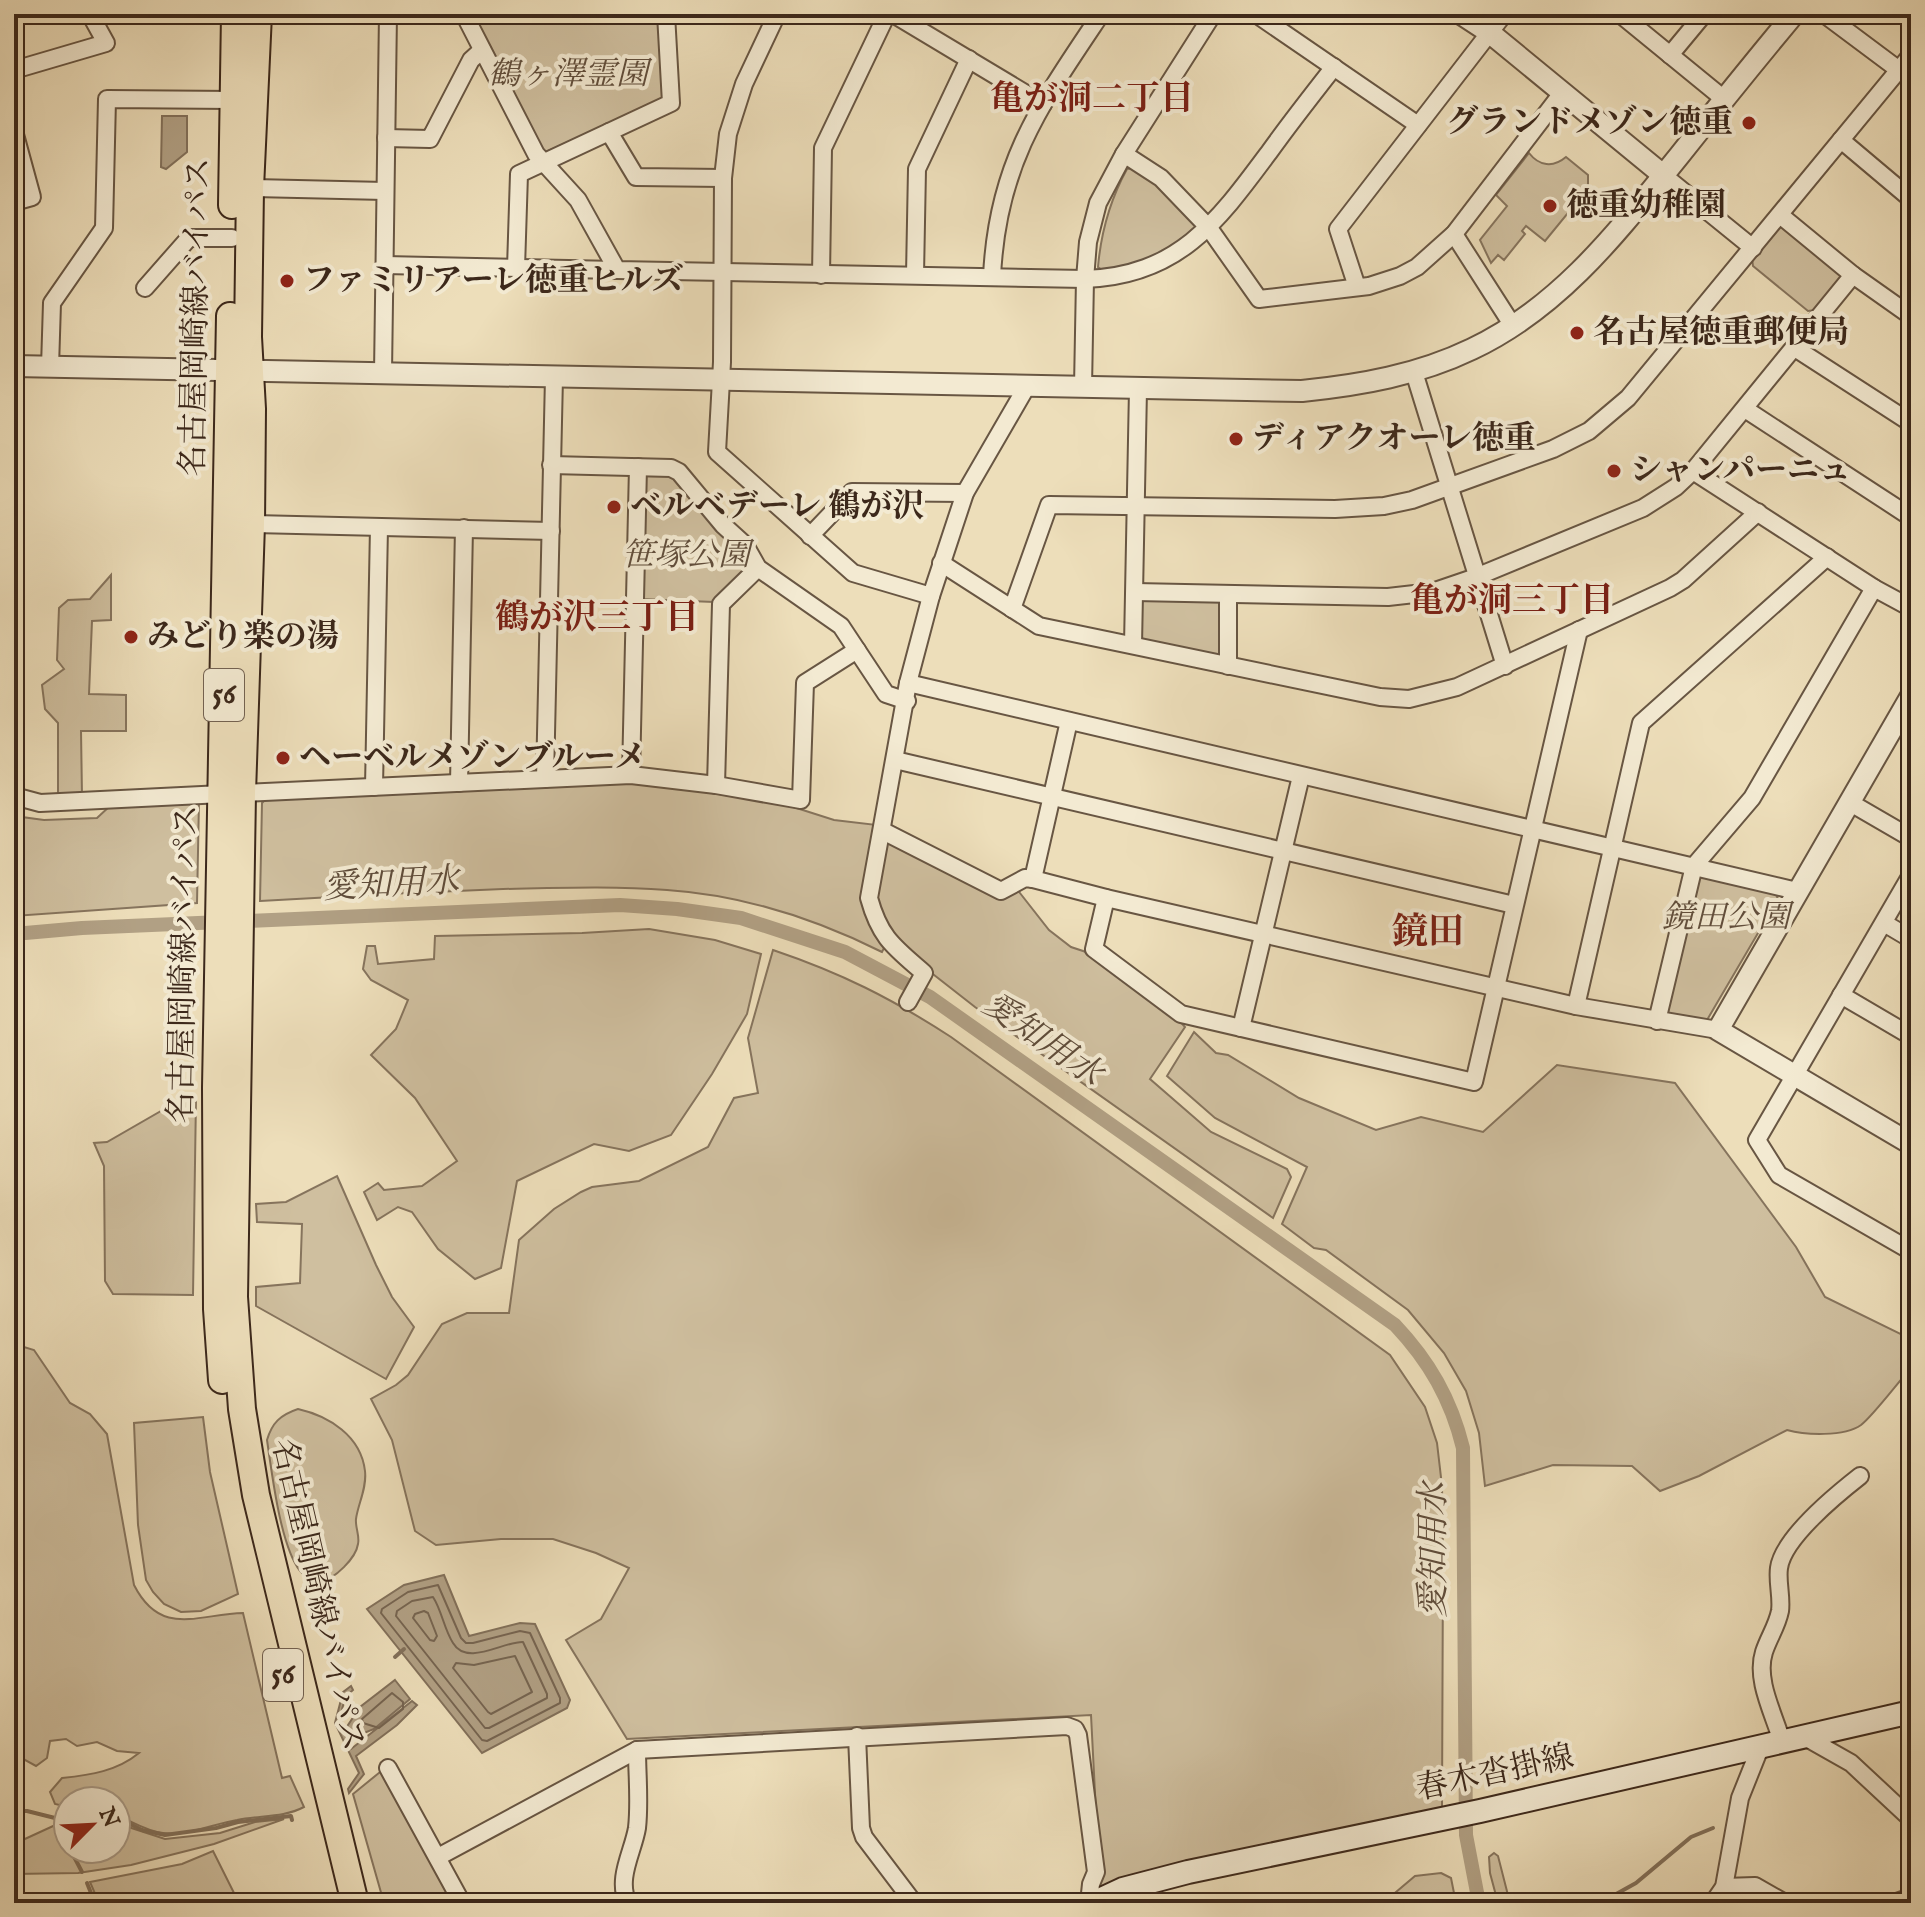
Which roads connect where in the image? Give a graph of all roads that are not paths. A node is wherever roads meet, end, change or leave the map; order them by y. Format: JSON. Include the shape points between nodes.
{"nodes":[{"id":1,"x":90,"y":14,"type":"edge"},
{"id":2,"x":235,"y":14,"type":"edge"},
{"id":3,"x":258,"y":14,"type":"edge"},
{"id":4,"x":388,"y":14,"type":"edge"},
{"id":5,"x":464,"y":14,"type":"edge"},
{"id":6,"x":666,"y":14,"type":"edge"},
{"id":7,"x":777,"y":14,"type":"edge"},
{"id":8,"x":887,"y":14,"type":"edge"},
{"id":9,"x":893,"y":14,"type":"edge"},
{"id":10,"x":1079,"y":14,"type":"edge"},
{"id":11,"x":1213,"y":14,"type":"edge"},
{"id":12,"x":1256,"y":14,"type":"edge"},
{"id":13,"x":1461,"y":14,"type":"edge"},
{"id":14,"x":1504,"y":14,"type":"edge"},
{"id":15,"x":1620,"y":14,"type":"edge"},
{"id":16,"x":1704,"y":14,"type":"edge"},
{"id":17,"x":1794,"y":14,"type":"edge"},
{"id":18,"x":1824,"y":14,"type":"edge"},
{"id":19,"x":1098,"y":18,"type":"edge"},
{"id":20,"x":1490,"y":33,"type":"junction"},
{"id":21,"x":482,"y":50,"type":"junction"},
{"id":22,"x":1670,"y":55,"type":"junction"},
{"id":23,"x":1911,"y":55,"type":"edge"},
{"id":24,"x":969,"y":59,"type":"junction"},
{"id":25,"x":1334,"y":67,"type":"junction"},
{"id":26,"x":14,"y":70,"type":"edge"},
{"id":27,"x":1905,"y":74,"type":"edge"},
{"id":28,"x":1562,"y":93,"type":"junction"},
{"id":29,"x":1724,"y":99,"type":"junction"},
{"id":30,"x":234,"y":100,"type":"junction"},
{"id":31,"x":1043,"y":104,"type":"junction"},
{"id":32,"x":1418,"y":125,"type":"junction"},
{"id":33,"x":14,"y":131,"type":"edge"},
{"id":34,"x":609,"y":132,"type":"junction"},
{"id":35,"x":386,"y":138,"type":"junction"},
{"id":36,"x":1841,"y":140,"type":"junction"},
{"id":37,"x":1124,"y":154,"type":"junction"},
{"id":38,"x":544,"y":162,"type":"junction"},
{"id":39,"x":1663,"y":175,"type":"junction"},
{"id":40,"x":723,"y":178,"type":"junction"},
{"id":41,"x":250,"y":188,"type":"junction"},
{"id":42,"x":385,"y":191,"type":"junction"},
{"id":43,"x":1911,"y":199,"type":"edge"},
{"id":44,"x":14,"y":202,"type":"edge"},
{"id":45,"x":1780,"y":215,"type":"junction"},
{"id":46,"x":1209,"y":228,"type":"junction"},
{"id":47,"x":1454,"y":234,"type":"junction"},
{"id":48,"x":232,"y":238,"type":"junction"},
{"id":49,"x":1753,"y":248,"type":"junction"},
{"id":50,"x":385,"y":265,"type":"junction"},
{"id":51,"x":516,"y":268,"type":"junction"},
{"id":52,"x":617,"y":270,"type":"junction"},
{"id":53,"x":722,"y":272,"type":"junction"},
{"id":54,"x":821,"y":275,"type":"junction"},
{"id":55,"x":915,"y":275,"type":"junction"},
{"id":56,"x":1853,"y":275,"type":"junction"},
{"id":57,"x":992,"y":277,"type":"junction"},
{"id":58,"x":1085,"y":279,"type":"junction"},
{"id":59,"x":1357,"y":287,"type":"junction"},
{"id":60,"x":145,"y":288,"type":"dead end"},
{"id":61,"x":1911,"y":316,"type":"edge"},
{"id":62,"x":1513,"y":326,"type":"junction"},
{"id":63,"x":1795,"y":348,"type":"junction"},
{"id":64,"x":14,"y":366,"type":"edge"},
{"id":65,"x":50,"y":367,"type":"junction"},
{"id":66,"x":239,"y":369,"type":"junction"},
{"id":67,"x":1414,"y":372,"type":"junction"},
{"id":68,"x":383,"y":373,"type":"junction"},
{"id":69,"x":554,"y":377,"type":"junction"},
{"id":70,"x":721,"y":381,"type":"junction"},
{"id":71,"x":1027,"y":386,"type":"junction"},
{"id":72,"x":1083,"y":387,"type":"junction"},
{"id":73,"x":1138,"y":389,"type":"junction"},
{"id":74,"x":1745,"y":409,"type":"junction"},
{"id":75,"x":1911,"y":423,"type":"edge"},
{"id":76,"x":551,"y":465,"type":"junction"},
{"id":77,"x":638,"y":467,"type":"junction"},
{"id":78,"x":1693,"y":471,"type":"junction"},
{"id":79,"x":1450,"y":486,"type":"junction"},
{"id":80,"x":965,"y":493,"type":"junction"},
{"id":81,"x":1135,"y":505,"type":"junction"},
{"id":82,"x":1911,"y":506,"type":"edge"},
{"id":83,"x":1758,"y":512,"type":"junction"},
{"id":84,"x":251,"y":524,"type":"junction"},
{"id":85,"x":379,"y":527,"type":"junction"},
{"id":86,"x":464,"y":528,"type":"junction"},
{"id":87,"x":551,"y":531,"type":"junction"},
{"id":88,"x":810,"y":536,"type":"junction"},
{"id":89,"x":1827,"y":557,"type":"junction"},
{"id":90,"x":941,"y":563,"type":"junction"},
{"id":91,"x":758,"y":568,"type":"junction"},
{"id":92,"x":1476,"y":577,"type":"junction"},
{"id":93,"x":1874,"y":588,"type":"junction"},
{"id":94,"x":1135,"y":592,"type":"junction"},
{"id":95,"x":1228,"y":594,"type":"junction"},
{"id":96,"x":931,"y":596,"type":"junction"},
{"id":97,"x":1911,"y":608,"type":"edge"},
{"id":98,"x":1012,"y":609,"type":"junction"},
{"id":99,"x":1579,"y":630,"type":"junction"},
{"id":100,"x":1133,"y":645,"type":"junction"},
{"id":101,"x":857,"y":650,"type":"junction"},
{"id":102,"x":1228,"y":666,"type":"junction"},
{"id":103,"x":1505,"y":666,"type":"junction"},
{"id":104,"x":908,"y":683,"type":"junction"},
{"id":105,"x":14,"y":696,"type":"edge"},
{"id":106,"x":1911,"y":696,"type":"edge"},
{"id":107,"x":907,"y":701,"type":"junction"},
{"id":108,"x":1069,"y":721,"type":"junction"},
{"id":109,"x":14,"y":725,"type":"edge"},
{"id":110,"x":895,"y":760,"type":"junction"},
{"id":111,"x":631,"y":775,"type":"junction"},
{"id":112,"x":1301,"y":776,"type":"junction"},
{"id":113,"x":545,"y":779,"type":"junction"},
{"id":114,"x":459,"y":783,"type":"junction"},
{"id":115,"x":716,"y":785,"type":"junction"},
{"id":116,"x":374,"y":787,"type":"junction"},
{"id":117,"x":232,"y":794,"type":"junction"},
{"id":118,"x":14,"y":796,"type":"edge"},
{"id":119,"x":1051,"y":798,"type":"junction"},
{"id":120,"x":1849,"y":802,"type":"junction"},
{"id":121,"x":1532,"y":829,"type":"junction"},
{"id":122,"x":883,"y":831,"type":"junction"},
{"id":123,"x":1911,"y":838,"type":"edge"},
{"id":124,"x":1613,"y":848,"type":"junction"},
{"id":125,"x":1282,"y":852,"type":"junction"},
{"id":126,"x":1694,"y":866,"type":"junction"},
{"id":127,"x":1911,"y":875,"type":"edge"},
{"id":128,"x":1033,"y":879,"type":"junction"},
{"id":129,"x":1797,"y":891,"type":"junction"},
{"id":130,"x":1106,"y":898,"type":"junction"},
{"id":131,"x":1514,"y":905,"type":"junction"},
{"id":132,"x":1884,"y":923,"type":"junction"},
{"id":133,"x":1264,"y":934,"type":"junction"},
{"id":134,"x":1911,"y":939,"type":"edge"},
{"id":135,"x":1496,"y":988,"type":"junction"},
{"id":136,"x":1841,"y":995,"type":"junction"},
{"id":137,"x":908,"y":1002,"type":"dead end"},
{"id":138,"x":1576,"y":1006,"type":"junction"},
{"id":139,"x":1657,"y":1021,"type":"junction"},
{"id":140,"x":1241,"y":1028,"type":"junction"},
{"id":141,"x":1718,"y":1030,"type":"junction"},
{"id":142,"x":1911,"y":1036,"type":"edge"},
{"id":143,"x":1794,"y":1076,"type":"junction"},
{"id":144,"x":1911,"y":1144,"type":"edge"},
{"id":145,"x":1911,"y":1251,"type":"edge"},
{"id":146,"x":238,"y":1445,"type":"junction"},
{"id":147,"x":1860,"y":1476,"type":"dead end"},
{"id":148,"x":1911,"y":1712,"type":"edge"},
{"id":149,"x":857,"y":1736,"type":"junction"},
{"id":150,"x":1794,"y":1739,"type":"junction"},
{"id":151,"x":1760,"y":1748,"type":"junction"},
{"id":152,"x":637,"y":1750,"type":"junction"},
{"id":153,"x":388,"y":1768,"type":"dead end"},
{"id":154,"x":1911,"y":1819,"type":"edge"},
{"id":155,"x":438,"y":1857,"type":"junction"},
{"id":156,"x":1724,"y":1887,"type":"junction"},
{"id":157,"x":1911,"y":1897,"type":"edge"},
{"id":158,"x":337,"y":1903,"type":"edge"},
{"id":159,"x":355,"y":1903,"type":"edge"},
{"id":160,"x":462,"y":1903,"type":"edge"},
{"id":161,"x":628,"y":1903,"type":"edge"},
{"id":162,"x":914,"y":1903,"type":"edge"},
{"id":163,"x":1091,"y":1903,"type":"edge"},
{"id":164,"x":1713,"y":1903,"type":"edge"},
{"id":165,"x":1785,"y":1903,"type":"edge"},
{"id":166,"x":1894,"y":1903,"type":"edge"}],
"edges":[{"from":1,"to":26,"type":"street","via":[[106,43]]},
{"from":2,"to":30,"type":"main road","name":"名古屋岡崎線バイパス","number":"56"},
{"from":3,"to":41,"type":"main road","name":"名古屋岡崎線バイパス","number":"56"},
{"from":4,"to":35,"type":"street"},
{"from":5,"to":21,"type":"street"},
{"from":6,"to":34,"type":"street","via":[[671,103]]},
{"from":7,"to":40,"type":"street","via":[[734,112]]},
{"from":8,"to":54,"type":"street","via":[[823,148]]},
{"from":9,"to":24,"type":"street"},
{"from":10,"to":19,"type":"street"},
{"from":11,"to":37,"type":"street"},
{"from":12,"to":25,"type":"street"},
{"from":13,"to":20,"type":"street"},
{"from":14,"to":20,"type":"street"},
{"from":15,"to":22,"type":"street"},
{"from":16,"to":22,"type":"street"},
{"from":17,"to":29,"type":"street"},
{"from":18,"to":27,"type":"street"},
{"from":19,"to":31,"type":"street"},
{"from":20,"to":28,"type":"street"},
{"from":20,"to":32,"type":"street"},
{"from":21,"to":35,"type":"street","via":[[471,60],[430,139]]},
{"from":21,"to":38,"type":"street"},
{"from":22,"to":29,"type":"street"},
{"from":23,"to":27,"type":"street"},
{"from":24,"to":31,"type":"street"},
{"from":24,"to":55,"type":"street","via":[[917,169]]},
{"from":25,"to":32,"type":"street"},
{"from":25,"to":46,"type":"street"},
{"from":27,"to":36,"type":"street"},
{"from":28,"to":39,"type":"street"},
{"from":28,"to":47,"type":"street"},
{"from":29,"to":39,"type":"street"},
{"from":30,"to":48,"type":"main road","name":"名古屋岡崎線バイパス","number":"56"},
{"from":30,"to":65,"type":"street","via":[[107,99],[104,228],[52,303]]},
{"from":31,"to":57,"type":"street","via":[[1018,150],[1002,198]]},
{"from":32,"to":59,"type":"street","via":[[1338,229]]},
{"from":33,"to":44,"type":"street","via":[[32,197]]},
{"from":34,"to":38,"type":"street"},
{"from":34,"to":40,"type":"street","via":[[636,177]]},
{"from":35,"to":42,"type":"street"},
{"from":36,"to":43,"type":"street"},
{"from":36,"to":45,"type":"street"},
{"from":37,"to":46,"type":"street","via":[[1161,178]]},
{"from":37,"to":58,"type":"street","via":[[1091,224]]},
{"from":38,"to":51,"type":"street","via":[[519,174]]},
{"from":38,"to":52,"type":"street","via":[[578,200]]},
{"from":39,"to":49,"type":"street"},
{"from":39,"to":62,"type":"street","via":[[1590,263]]},
{"from":40,"to":53,"type":"street"},
{"from":41,"to":42,"type":"street"},
{"from":41,"to":66,"type":"main road","name":"名古屋岡崎線バイパス","number":"56"},
{"from":42,"to":50,"type":"street"},
{"from":45,"to":49,"type":"street"},
{"from":45,"to":56,"type":"street"},
{"from":46,"to":58,"type":"street","via":[[1183,250],[1146,269]]},
{"from":46,"to":59,"type":"street","via":[[1259,299]]},
{"from":47,"to":59,"type":"street","via":[[1417,267]]},
{"from":47,"to":62,"type":"street"},
{"from":48,"to":60,"type":"street","via":[[189,238]]},
{"from":48,"to":66,"type":"main road","name":"名古屋岡崎線バイパス","number":"56"},
{"from":49,"to":79,"type":"street","via":[[1606,419],[1553,449]]},
{"from":50,"to":51,"type":"street"},
{"from":50,"to":68,"type":"street"},
{"from":51,"to":52,"type":"street"},
{"from":52,"to":53,"type":"street"},
{"from":53,"to":54,"type":"street"},
{"from":53,"to":70,"type":"street"},
{"from":54,"to":55,"type":"street"},
{"from":55,"to":57,"type":"street"},
{"from":56,"to":61,"type":"street"},
{"from":56,"to":63,"type":"street"},
{"from":57,"to":58,"type":"street"},
{"from":58,"to":72,"type":"street"},
{"from":62,"to":67,"type":"street"},
{"from":63,"to":74,"type":"street"},
{"from":63,"to":75,"type":"street"},
{"from":64,"to":65,"type":"street"},
{"from":65,"to":66,"type":"street"},
{"from":66,"to":68,"type":"street"},
{"from":66,"to":84,"type":"main road","name":"名古屋岡崎線バイパス","number":"56","via":[[252,409]]},
{"from":66,"to":117,"type":"main road","name":"名古屋岡崎線バイパス","number":"56"},
{"from":67,"to":73,"type":"street","via":[[1379,382],[1302,391]]},
{"from":67,"to":79,"type":"street"},
{"from":68,"to":69,"type":"street"},
{"from":69,"to":70,"type":"street"},
{"from":69,"to":76,"type":"street"},
{"from":70,"to":71,"type":"street"},
{"from":70,"to":88,"type":"street","via":[[717,452]]},
{"from":71,"to":72,"type":"street"},
{"from":71,"to":80,"type":"street"},
{"from":72,"to":73,"type":"street"},
{"from":73,"to":81,"type":"street"},
{"from":74,"to":78,"type":"street"},
{"from":74,"to":82,"type":"street","via":[[1906,514]]},
{"from":76,"to":77,"type":"street"},
{"from":76,"to":87,"type":"street"},
{"from":77,"to":91,"type":"street","via":[[679,472],[745,545]]},
{"from":77,"to":111,"type":"street"},
{"from":78,"to":83,"type":"street"},
{"from":78,"to":92,"type":"street","via":[[1643,508]]},
{"from":79,"to":81,"type":"street","via":[[1412,500],[1362,508]]},
{"from":79,"to":92,"type":"street"},
{"from":80,"to":88,"type":"street","via":[[852,492]]},
{"from":80,"to":90,"type":"street"},
{"from":81,"to":94,"type":"street"},
{"from":81,"to":98,"type":"street","via":[[1049,505]]},
{"from":83,"to":89,"type":"street"},
{"from":83,"to":99,"type":"street","via":[[1683,580]]},
{"from":84,"to":85,"type":"street"},
{"from":84,"to":117,"type":"main road","name":"名古屋岡崎線バイパス","number":"56"},
{"from":85,"to":86,"type":"street"},
{"from":85,"to":116,"type":"street"},
{"from":86,"to":87,"type":"street"},
{"from":86,"to":114,"type":"street"},
{"from":87,"to":113,"type":"street"},
{"from":88,"to":96,"type":"street","via":[[853,573]]},
{"from":89,"to":93,"type":"street"},
{"from":89,"to":124,"type":"street","via":[[1641,723]]},
{"from":90,"to":96,"type":"street"},
{"from":90,"to":98,"type":"street"},
{"from":91,"to":101,"type":"street","via":[[841,626]]},
{"from":91,"to":115,"type":"street","via":[[721,604]]},
{"from":92,"to":95,"type":"street","via":[[1432,592],[1388,597]]},
{"from":92,"to":103,"type":"street"},
{"from":93,"to":97,"type":"street"},
{"from":93,"to":126,"type":"street","via":[[1752,798]]},
{"from":94,"to":95,"type":"street"},
{"from":94,"to":100,"type":"street"},
{"from":95,"to":102,"type":"street"},
{"from":96,"to":104,"type":"street"},
{"from":98,"to":100,"type":"street","via":[[1039,626]]},
{"from":99,"to":103,"type":"street"},
{"from":99,"to":121,"type":"street"},
{"from":100,"to":102,"type":"street"},
{"from":101,"to":107,"type":"street","via":[[886,694]]},
{"from":101,"to":115,"type":"street","via":[[805,683],[801,800]]},
{"from":102,"to":103,"type":"street","via":[[1409,699],[1449,690]]},
{"from":104,"to":107,"type":"street"},
{"from":104,"to":108,"type":"street"},
{"from":105,"to":109,"type":"street"},
{"from":106,"to":120,"type":"street"},
{"from":107,"to":110,"type":"street"},
{"from":108,"to":112,"type":"street"},
{"from":108,"to":119,"type":"street"},
{"from":110,"to":119,"type":"street"},
{"from":110,"to":122,"type":"street"},
{"from":111,"to":113,"type":"street"},
{"from":111,"to":115,"type":"street"},
{"from":112,"to":121,"type":"street"},
{"from":112,"to":125,"type":"street"},
{"from":113,"to":114,"type":"street"},
{"from":114,"to":116,"type":"street"},
{"from":116,"to":117,"type":"street"},
{"from":117,"to":118,"type":"street","via":[[40,803]]},
{"from":117,"to":146,"type":"main road","name":"名古屋岡崎線バイパス","number":"56","via":[[230,936],[216,1088],[226,1317]]},
{"from":119,"to":125,"type":"street"},
{"from":119,"to":128,"type":"street"},
{"from":120,"to":123,"type":"street"},
{"from":120,"to":129,"type":"street"},
{"from":121,"to":124,"type":"street"},
{"from":121,"to":131,"type":"street"},
{"from":122,"to":128,"type":"street","via":[[1001,891]]},
{"from":122,"to":137,"type":"street","via":[[869,898],[888,942],[924,973]]},
{"from":124,"to":126,"type":"street"},
{"from":124,"to":138,"type":"street"},
{"from":125,"to":131,"type":"street"},
{"from":125,"to":133,"type":"street"},
{"from":126,"to":129,"type":"street"},
{"from":126,"to":139,"type":"street"},
{"from":127,"to":132,"type":"street"},
{"from":128,"to":130,"type":"street"},
{"from":129,"to":141,"type":"street"},
{"from":130,"to":133,"type":"street"},
{"from":130,"to":140,"type":"street","via":[[1094,949],[1181,1014]]},
{"from":131,"to":135,"type":"street"},
{"from":132,"to":134,"type":"street"},
{"from":132,"to":136,"type":"street"},
{"from":133,"to":135,"type":"street"},
{"from":133,"to":140,"type":"street"},
{"from":135,"to":138,"type":"street"},
{"from":135,"to":140,"type":"street","via":[[1474,1082]]},
{"from":136,"to":142,"type":"street"},
{"from":136,"to":143,"type":"street"},
{"from":138,"to":139,"type":"street"},
{"from":139,"to":141,"type":"street"},
{"from":141,"to":143,"type":"street"},
{"from":143,"to":144,"type":"street"},
{"from":143,"to":145,"type":"street","via":[[1757,1140],[1779,1175]]},
{"from":146,"to":158,"type":"main road","name":"名古屋岡崎線バイパス","number":"56"},
{"from":146,"to":159,"type":"main road","name":"名古屋岡崎線バイパス","number":"56","via":[[259,1507]]},
{"from":147,"to":150,"type":"street","via":[[1800,1533],[1779,1565],[1780,1607],[1764,1652],[1762,1676]]},
{"from":148,"to":150,"type":"main road","name":"春木沓掛線"},
{"from":149,"to":152,"type":"street"},
{"from":149,"to":162,"type":"street","via":[[864,1837]]},
{"from":149,"to":163,"type":"street","via":[[1075,1729],[1096,1872]]},
{"from":150,"to":151,"type":"main road","name":"春木沓掛線"},
{"from":150,"to":154,"type":"street","via":[[1851,1763]]},
{"from":151,"to":156,"type":"street","via":[[1740,1798]]},
{"from":151,"to":163,"type":"main road","name":"春木沓掛線","via":[[1188,1872]]},
{"from":152,"to":155,"type":"street"},
{"from":152,"to":161,"type":"street","via":[[637,1829],[623,1884]]},
{"from":153,"to":155,"type":"street"},
{"from":155,"to":160,"type":"street"},
{"from":156,"to":164,"type":"street"},
{"from":156,"to":165,"type":"street","via":[[1755,1886]]},
{"from":157,"to":166,"type":"street"}]}
